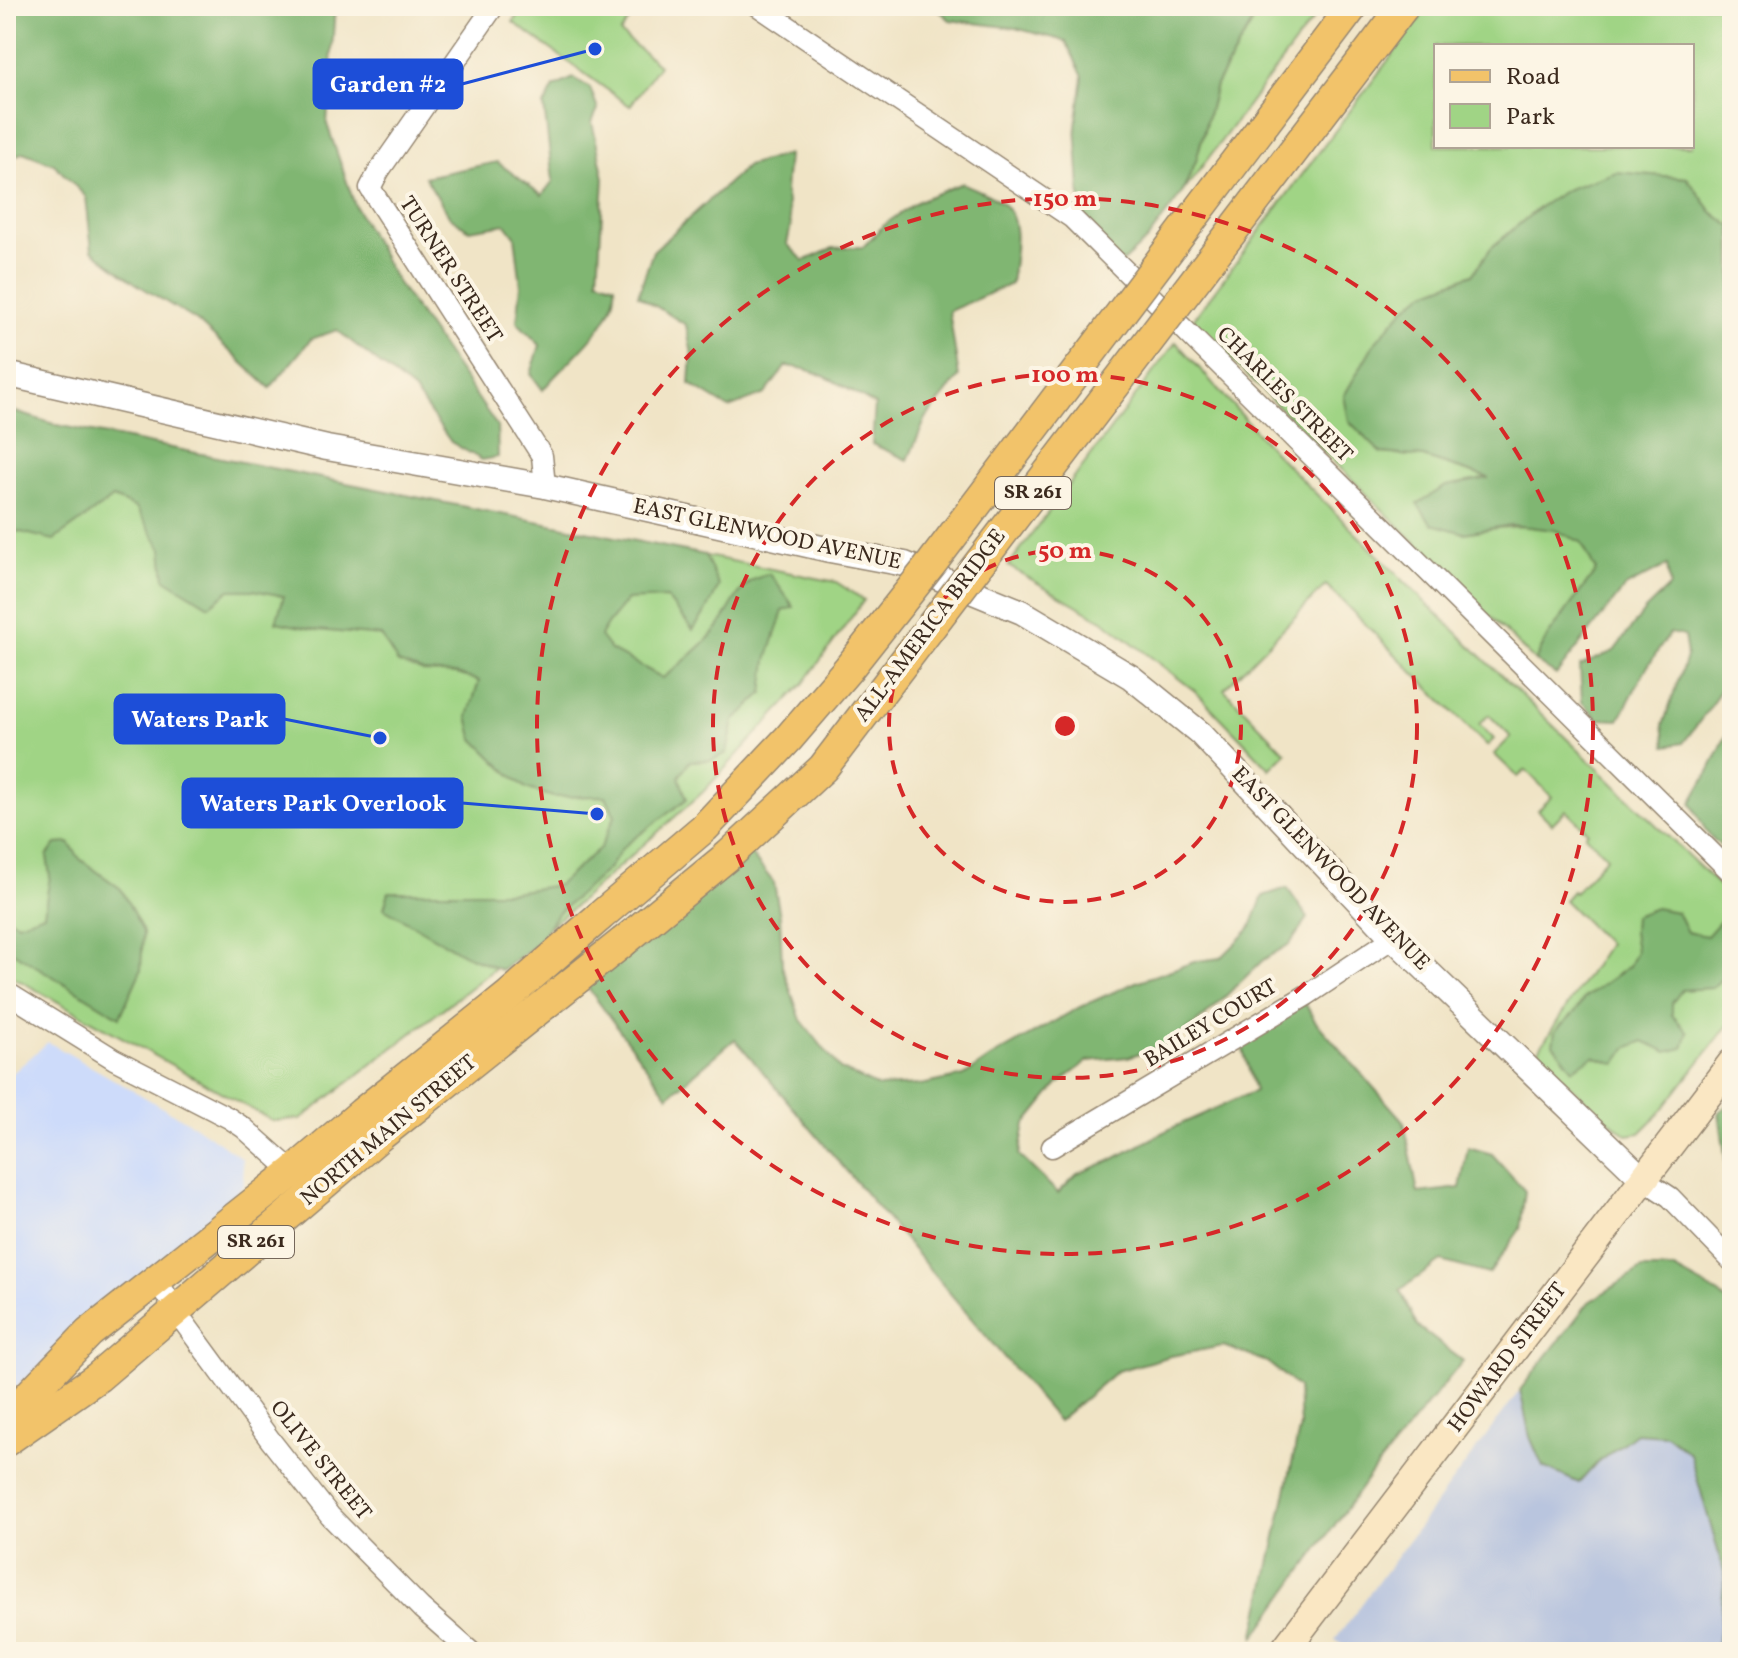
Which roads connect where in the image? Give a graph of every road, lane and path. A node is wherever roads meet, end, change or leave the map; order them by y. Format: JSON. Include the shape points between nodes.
{"nodes":[{"id":1,"x":494,"y":6,"type":"edge"},
{"id":2,"x":758,"y":6,"type":"edge"},
{"id":3,"x":1353,"y":6,"type":"edge"},
{"id":4,"x":1404,"y":6,"type":"edge"},
{"id":5,"x":6,"y":374,"type":"edge"},
{"id":6,"x":545,"y":486,"type":"junction"},
{"id":7,"x":1732,"y":873,"type":"edge"},
{"id":8,"x":599,"y":917,"type":"joint"},
{"id":9,"x":1393,"y":938,"type":"junction"},
{"id":10,"x":623,"y":942,"type":"joint"},
{"id":11,"x":6,"y":992,"type":"edge"},
{"id":12,"x":1732,"y":1063,"type":"edge"},
{"id":13,"x":322,"y":1147,"type":"junction"},
{"id":14,"x":1052,"y":1147,"type":"dead end"},
{"id":15,"x":342,"y":1169,"type":"junction"},
{"id":16,"x":1644,"y":1180,"type":"junction"},
{"id":17,"x":303,"y":1182,"type":"junction"},
{"id":18,"x":1732,"y":1261,"type":"edge"},
{"id":19,"x":156,"y":1278,"type":"junction"},
{"id":20,"x":175,"y":1310,"type":"junction"},
{"id":21,"x":6,"y":1419,"type":"edge"},
{"id":22,"x":6,"y":1441,"type":"edge"},
{"id":23,"x":471,"y":1652,"type":"edge"},
{"id":24,"x":1283,"y":1652,"type":"edge"}],
"edges":[{"from":1,"to":6,"type":"street","name":"TURNER STREET","via":[[370,188],[542,456]]},
{"from":2,"to":7,"type":"street","name":"CHARLES STREET","via":[[1072,218]]},
{"from":3,"to":8,"type":"main road","name":"ALL-AMERICA BRIDGE","number":"SR 261","bridge":true,"via":[[848,669],[705,827]]},
{"from":4,"to":10,"type":"main road","name":"ALL-AMERICA BRIDGE","number":"SR 261","bridge":true,"via":[[823,768]]},
{"from":5,"to":6,"type":"street","name":"EAST GLENWOOD AVENUE","via":[[327,448]]},
{"from":6,"to":9,"type":"street","name":"EAST GLENWOOD AVENUE","via":[[905,564],[1022,612],[1131,677],[1200,733]]},
{"from":8,"to":13,"type":"main road","name":"NORTH MAIN STREET","number":"SR 261"},
{"from":9,"to":14,"type":"street","name":"BAILEY COURT"},
{"from":9,"to":16,"type":"street","name":"EAST GLENWOOD AVENUE"},
{"from":10,"to":15,"type":"main road","name":"NORTH MAIN STREET","number":"SR 261"},
{"from":11,"to":17,"type":"street","via":[[114,1059],[229,1118]]},
{"from":12,"to":16,"type":"main road","name":"HOWARD STREET"},
{"from":13,"to":15,"type":"street"},
{"from":13,"to":17,"type":"main road","name":"NORTH MAIN STREET","number":"SR 261"},
{"from":15,"to":17,"type":"main road","name":"NORTH MAIN STREET","number":"SR 261"},
{"from":16,"to":18,"type":"street","via":[[1670,1197]]},
{"from":16,"to":24,"type":"main road","name":"HOWARD STREET"},
{"from":17,"to":19,"type":"main road","name":"NORTH MAIN STREET","number":"SR 261"},
{"from":17,"to":20,"type":"main road","name":"NORTH MAIN STREET","number":"SR 261"},
{"from":19,"to":20,"type":"street","name":"OLIVE STREET"},
{"from":19,"to":21,"type":"main road","name":"NORTH MAIN STREET","number":"SR 261","via":[[89,1333]]},
{"from":20,"to":22,"type":"main road","name":"NORTH MAIN STREET","number":"SR 261","via":[[98,1377]]},
{"from":20,"to":23,"type":"street","name":"OLIVE STREET","via":[[330,1516]]}]}
